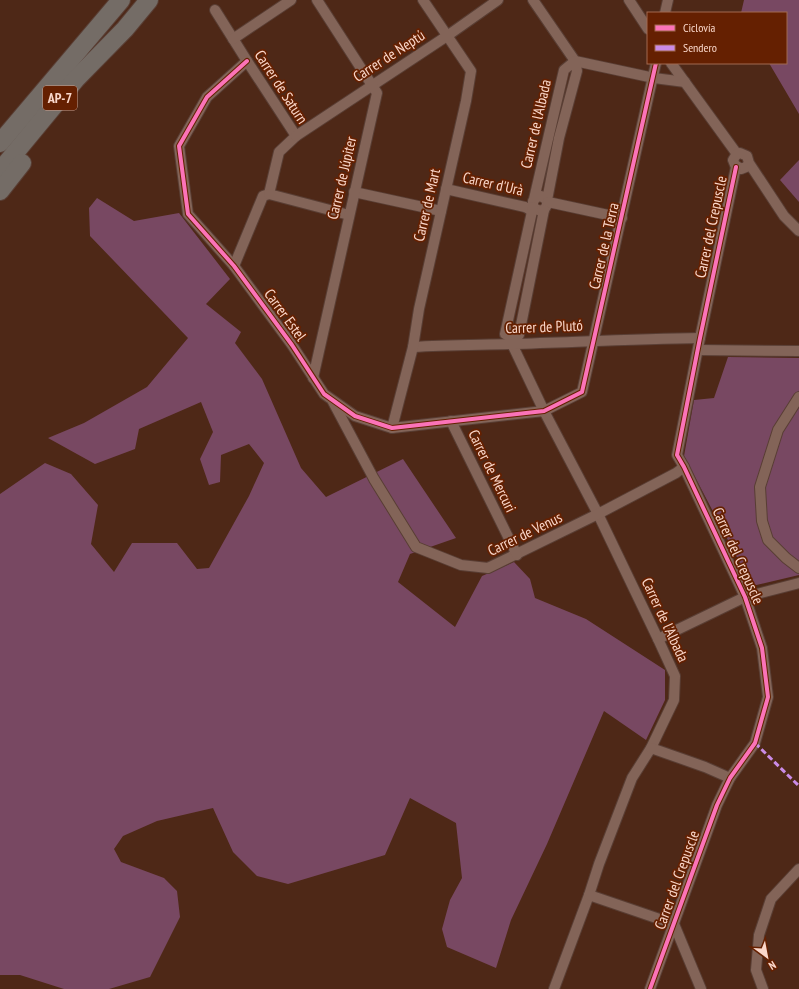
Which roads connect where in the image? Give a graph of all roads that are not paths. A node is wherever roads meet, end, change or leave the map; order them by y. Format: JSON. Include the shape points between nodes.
{"nodes":[{"id":1,"x":121,"y":0,"type":"edge"},
{"id":2,"x":149,"y":0,"type":"edge"},
{"id":3,"x":291,"y":0,"type":"edge"},
{"id":4,"x":317,"y":0,"type":"edge"},
{"id":5,"x":423,"y":0,"type":"edge"},
{"id":6,"x":498,"y":0,"type":"edge"},
{"id":7,"x":533,"y":0,"type":"edge"},
{"id":8,"x":629,"y":0,"type":"edge"},
{"id":9,"x":668,"y":0,"type":"edge"},
{"id":10,"x":215,"y":10,"type":"dead end"},
{"id":11,"x":666,"y":12,"type":"edge"},
{"id":12,"x":647,"y":27,"type":"edge"},
{"id":13,"x":125,"y":29,"type":"junction"},
{"id":14,"x":447,"y":36,"type":"junction"},
{"id":15,"x":233,"y":39,"type":"junction"},
{"id":16,"x":575,"y":61,"type":"junction"},
{"id":17,"x":247,"y":62,"type":"junction"},
{"id":18,"x":656,"y":64,"type":"edge"},
{"id":19,"x":672,"y":64,"type":"edge"},
{"id":20,"x":654,"y":78,"type":"junction"},
{"id":21,"x":685,"y":82,"type":"junction"},
{"id":22,"x":372,"y":85,"type":"junction"},
{"id":23,"x":296,"y":136,"type":"junction"},
{"id":24,"x":0,"y":143,"type":"edge"},
{"id":25,"x":737,"y":154,"type":"junction"},
{"id":26,"x":749,"y":163,"type":"junction"},
{"id":27,"x":736,"y":167,"type":"junction"},
{"id":28,"x":0,"y":171,"type":"edge"},
{"id":29,"x":446,"y":189,"type":"junction"},
{"id":30,"x":0,"y":191,"type":"edge"},
{"id":31,"x":354,"y":192,"type":"junction"},
{"id":32,"x":269,"y":194,"type":"junction"},
{"id":33,"x":546,"y":204,"type":"junction"},
{"id":34,"x":533,"y":205,"type":"junction"},
{"id":35,"x":441,"y":211,"type":"junction"},
{"id":36,"x":349,"y":215,"type":"junction"},
{"id":37,"x":622,"y":218,"type":"junction"},
{"id":38,"x":799,"y":231,"type":"edge"},
{"id":39,"x":234,"y":266,"type":"junction"},
{"id":40,"x":700,"y":338,"type":"junction"},
{"id":41,"x":595,"y":340,"type":"junction"},
{"id":42,"x":512,"y":341,"type":"junction"},
{"id":43,"x":413,"y":347,"type":"junction"},
{"id":44,"x":698,"y":350,"type":"junction"},
{"id":45,"x":799,"y":351,"type":"edge"},
{"id":46,"x":313,"y":378,"type":"junction"},
{"id":47,"x":799,"y":397,"type":"edge"},
{"id":48,"x":332,"y":400,"type":"junction"},
{"id":49,"x":544,"y":412,"type":"junction"},
{"id":50,"x":451,"y":421,"type":"junction"},
{"id":51,"x":392,"y":428,"type":"junction"},
{"id":52,"x":684,"y":467,"type":"junction"},
{"id":53,"x":598,"y":514,"type":"junction"},
{"id":54,"x":517,"y":555,"type":"junction"},
{"id":55,"x":799,"y":568,"type":"edge"},
{"id":56,"x":799,"y":583,"type":"edge"},
{"id":57,"x":746,"y":597,"type":"junction"},
{"id":58,"x":658,"y":639,"type":"junction"},
{"id":59,"x":651,"y":748,"type":"junction"},
{"id":60,"x":730,"y":778,"type":"junction"},
{"id":61,"x":799,"y":869,"type":"edge"},
{"id":62,"x":589,"y":895,"type":"junction"},
{"id":63,"x":674,"y":924,"type":"junction"},
{"id":64,"x":554,"y":989,"type":"edge"},
{"id":65,"x":650,"y":989,"type":"edge"},
{"id":66,"x":701,"y":989,"type":"edge"},
{"id":67,"x":763,"y":989,"type":"edge"}],
"edges":[{"from":1,"to":24,"type":"highway","number":"AP-7"},
{"from":2,"to":13,"type":"highway","number":"AP-7"},
{"from":3,"to":15,"type":"street"},
{"from":4,"to":22,"type":"street","name":"Carrer de Júpiter"},
{"from":5,"to":14,"type":"street","name":"Carrer de Mart"},
{"from":6,"to":14,"type":"street","name":"Carrer de Neptú"},
{"from":7,"to":16,"type":"street"},
{"from":8,"to":12,"type":"street"},
{"from":9,"to":11,"type":"street"},
{"from":10,"to":15,"type":"street","name":"Carrer de Saturn"},
{"from":13,"to":28,"type":"highway","number":"AP-7","via":[[76,79]]},
{"from":13,"to":30,"type":"highway"},
{"from":14,"to":22,"type":"street","name":"Carrer de Neptú"},
{"from":14,"to":29,"type":"street","name":"Carrer de Mart","via":[[471,71]]},
{"from":15,"to":17,"type":"street","name":"Carrer de Saturn"},
{"from":16,"to":20,"type":"street"},
{"from":16,"to":33,"type":"street","name":"Carrer de l'Albada","via":[[577,71]]},
{"from":16,"to":34,"type":"street","name":"Carrer de l'Albada","via":[[564,70]]},
{"from":17,"to":23,"type":"street","name":"Carrer de Saturn"},
{"from":17,"to":39,"type":"street","name":"Carrer Estel","via":[[207,97],[179,146],[188,214]]},
{"from":18,"to":20,"type":"street","name":"Carrer de la Terra"},
{"from":19,"to":21,"type":"street"},
{"from":20,"to":21,"type":"street"},
{"from":20,"to":37,"type":"street","name":"Carrer de la Terra"},
{"from":21,"to":25,"type":"street"},
{"from":22,"to":23,"type":"street","name":"Carrer de Neptú"},
{"from":22,"to":31,"type":"street","name":"Carrer de Júpiter","via":[[376,93]]},
{"from":23,"to":32,"type":"street","name":"Carrer de Saturn","via":[[279,152]]},
{"from":25,"to":26,"type":"street","via":[[745,154],[749,158]]},
{"from":25,"to":27,"type":"street","via":[[733,160]]},
{"from":26,"to":27,"type":"street","via":[[743,168]]},
{"from":26,"to":38,"type":"street","via":[[784,216]]},
{"from":27,"to":40,"type":"street","name":"Carrer del Crepuscle"},
{"from":29,"to":34,"type":"street","name":"Carrer d'Urà","via":[[525,207]]},
{"from":29,"to":35,"type":"street","name":"Carrer de Mart"},
{"from":31,"to":35,"type":"street"},
{"from":31,"to":36,"type":"street","name":"Carrer de Júpiter"},
{"from":32,"to":36,"type":"street"},
{"from":32,"to":39,"type":"street","name":"Carrer de Saturn","via":[[263,196]]},
{"from":33,"to":34,"type":"street","name":"Carrer d'Urà","via":[[538,210]]},
{"from":33,"to":37,"type":"street"},
{"from":33,"to":42,"type":"street","name":"Carrer de l'Albada","via":[[519,335]]},
{"from":34,"to":42,"type":"street","name":"Carrer de l'Albada","via":[[505,334]]},
{"from":35,"to":43,"type":"street","name":"Carrer de Mart"},
{"from":36,"to":46,"type":"street","name":"Carrer de Júpiter"},
{"from":37,"to":41,"type":"street","name":"Carrer de la Terra"},
{"from":39,"to":46,"type":"street","name":"Carrer Estel"},
{"from":40,"to":41,"type":"street","name":"Carrer de Plutó"},
{"from":40,"to":44,"type":"street","name":"Carrer del Crepuscle"},
{"from":41,"to":42,"type":"street","name":"Carrer de Plutó"},
{"from":41,"to":49,"type":"street","name":"Carrer de la Terra","via":[[582,392]]},
{"from":42,"to":43,"type":"street","name":"Carrer de Plutó"},
{"from":42,"to":49,"type":"street","name":"Carrer de l'Albada"},
{"from":43,"to":51,"type":"street","name":"Carrer de Mart"},
{"from":44,"to":45,"type":"street"},
{"from":44,"to":52,"type":"street","name":"Carrer del Crepuscle","via":[[677,455]]},
{"from":46,"to":48,"type":"street","name":"Carrer Estel","via":[[324,394]]},
{"from":47,"to":55,"type":"street","via":[[778,430],[760,487],[762,521],[768,540]]},
{"from":48,"to":51,"type":"street","name":"Carrer Estel","via":[[355,416]]},
{"from":48,"to":54,"type":"street","name":"Carrer de Venus","via":[[374,480],[416,548],[461,565],[488,568]]},
{"from":49,"to":50,"type":"street","name":"Carrer Estel"},
{"from":49,"to":53,"type":"street","name":"Carrer de l'Albada"},
{"from":50,"to":51,"type":"street","name":"Carrer Estel"},
{"from":50,"to":54,"type":"street","name":"Carrer de Mercuri"},
{"from":52,"to":53,"type":"street","name":"Carrer de Venus"},
{"from":52,"to":57,"type":"street","name":"Carrer del Crepuscle"},
{"from":53,"to":54,"type":"street","name":"Carrer de Venus"},
{"from":53,"to":58,"type":"street","name":"Carrer de l'Albada"},
{"from":56,"to":57,"type":"street"},
{"from":57,"to":58,"type":"street"},
{"from":57,"to":60,"type":"street","name":"Carrer del Crepuscle","via":[[762,648],[768,697],[755,743]]},
{"from":58,"to":59,"type":"street","name":"Carrer de l'Albada","via":[[674,676],[674,700]]},
{"from":59,"to":60,"type":"street"},
{"from":59,"to":62,"type":"street","name":"Carrer de l'Albada","via":[[632,778]]},
{"from":60,"to":63,"type":"street","name":"Carrer del Crepuscle","via":[[717,805]]},
{"from":61,"to":67,"type":"street","via":[[771,899],[759,935],[756,970]]},
{"from":62,"to":63,"type":"street"},
{"from":62,"to":64,"type":"street","name":"Carrer de l'Albada"},
{"from":63,"to":65,"type":"street","name":"Carrer del Crepuscle"},
{"from":63,"to":66,"type":"street"}]}
